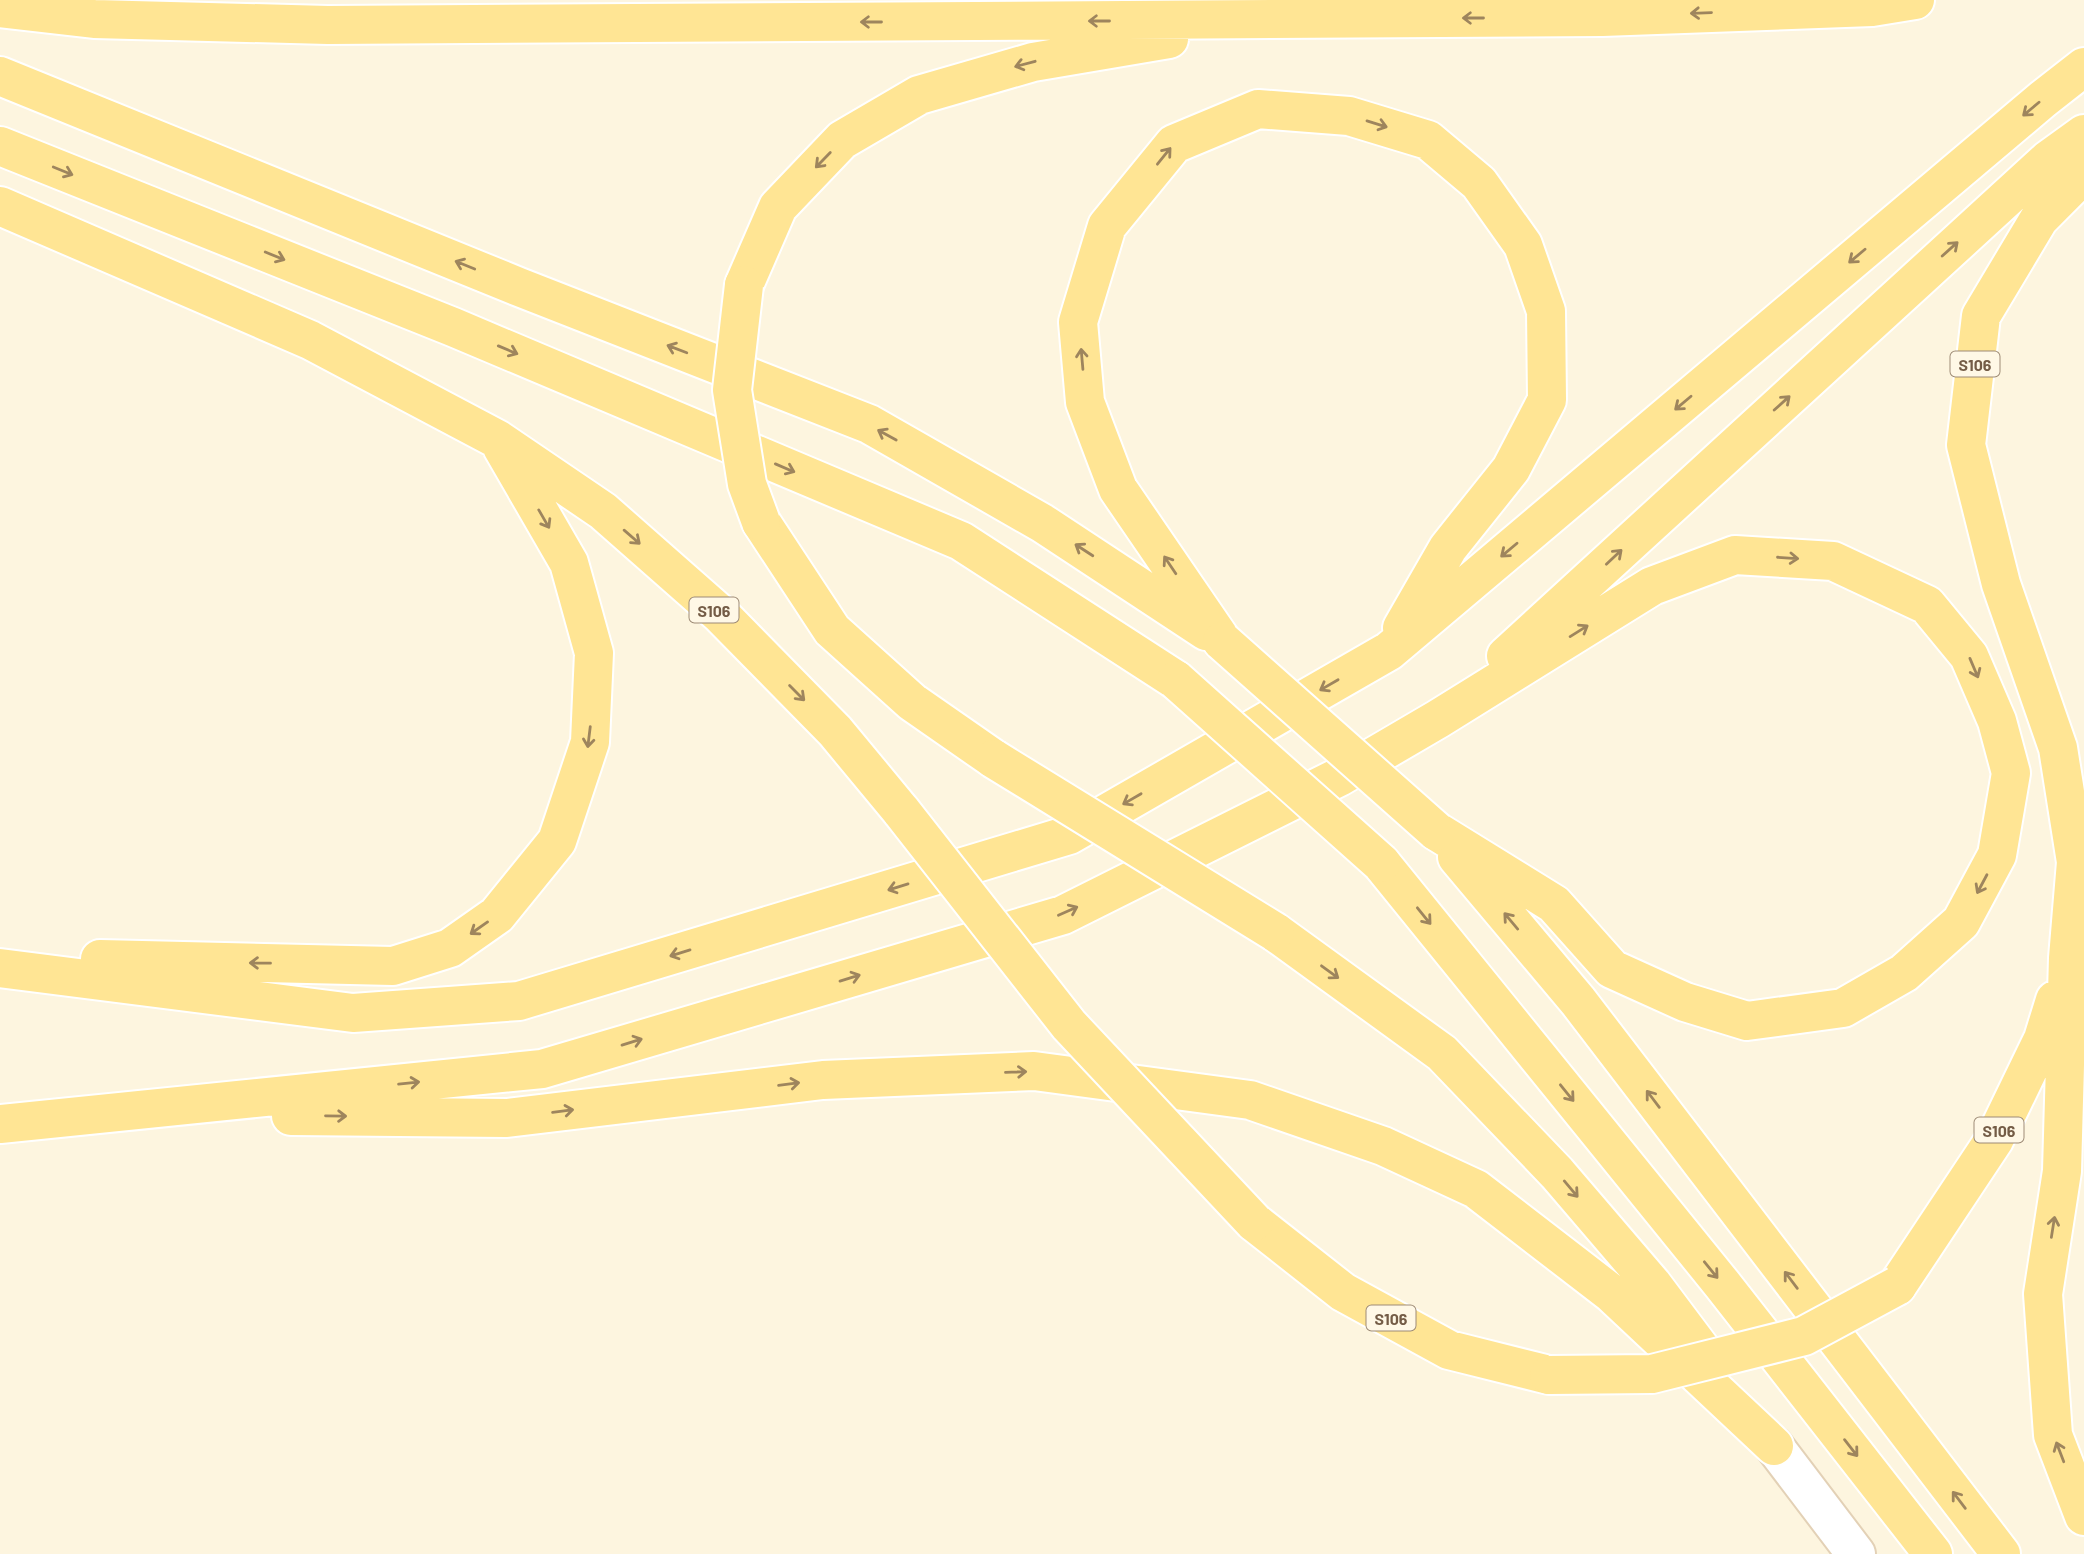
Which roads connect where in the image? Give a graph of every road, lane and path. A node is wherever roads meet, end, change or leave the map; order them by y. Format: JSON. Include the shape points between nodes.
{"nodes":[{"id":1,"x":1915,"y":0,"type":"edge"},
{"id":2,"x":0,"y":8,"type":"edge"},
{"id":3,"x":1285,"y":19,"type":"junction"},
{"id":4,"x":2084,"y":67,"type":"edge"},
{"id":5,"x":0,"y":76,"type":"edge"},
{"id":6,"x":2084,"y":134,"type":"edge"},
{"id":7,"x":0,"y":146,"type":"edge"},
{"id":8,"x":2084,"y":174,"type":"edge"},
{"id":9,"x":0,"y":206,"type":"edge"},
{"id":10,"x":497,"y":439,"type":"junction"},
{"id":11,"x":1222,"y":641,"type":"junction"},
{"id":12,"x":1389,"y":651,"type":"junction"},
{"id":13,"x":1438,"y":719,"type":"junction"},
{"id":14,"x":1436,"y":831,"type":"junction"},
{"id":15,"x":0,"y":957,"type":"edge"},
{"id":16,"x":2068,"y":958,"type":"junction"},
{"id":17,"x":0,"y":968,"type":"edge"},
{"id":18,"x":97,"y":1114,"type":"junction"},
{"id":19,"x":0,"y":1124,"type":"edge"},
{"id":20,"x":1774,"y":1446,"type":"junction"},
{"id":21,"x":2084,"y":1516,"type":"edge"},
{"id":22,"x":1856,"y":1554,"type":"edge"},
{"id":23,"x":1933,"y":1554,"type":"edge"},
{"id":24,"x":2001,"y":1554,"type":"edge"}],
"edges":[{"from":1,"to":3,"type":"main road","one_way":true,"via":[[1872,7],[1602,17]]},
{"from":3,"to":2,"type":"main road","one_way":true,"via":[[328,25],[94,19]]},
{"from":3,"to":20,"type":"main road","one_way":true,"bridge":true,"via":[[1033,62],[919,95],[842,140],[778,207],[744,285],[732,390],[747,484],[761,522],[832,630],[912,702],[994,759],[1275,932],[1441,1053],[1548,1163],[1652,1284]]},
{"from":4,"to":12,"type":"main road","one_way":true},
{"from":11,"to":5,"type":"main road","one_way":true,"via":[[1042,523],[869,424]]},
{"from":13,"to":6,"type":"main road","one_way":true,"via":[[2048,160]]},
{"from":7,"to":23,"type":"main road","one_way":true,"bridge":true,"via":[[453,327],[961,541],[1176,680],[1381,863],[1722,1284]]},
{"from":8,"to":16,"type":"main road","number":"S106","via":[[2039,219],[1981,316],[1966,445],[2000,584],[2058,748],[2076,862]]},
{"from":9,"to":10,"type":"main road","number":"S106","via":[[310,340]]},
{"from":10,"to":15,"type":"main road","one_way":true,"via":[[569,563],[594,653],[590,743],[557,841],[497,915],[450,948],[393,966]]},
{"from":10,"to":16,"type":"main road","number":"S106","one_way":true,"bridge":true,"via":[[603,512],[720,614],[835,731],[1069,1025],[1254,1222],[1343,1292],[1450,1350],[1549,1375],[1652,1374],[1804,1336],[1897,1286],[1994,1140],[2043,1039]]},
{"from":11,"to":12,"type":"main road","one_way":true,"via":[[1118,489],[1085,402],[1078,322],[1107,226],[1174,144],[1258,109],[1349,116],[1428,140],[1479,183],[1523,245],[1546,311],[1547,400],[1511,468],[1448,548]]},
{"from":11,"to":14,"type":"main road","bridge":true},
{"from":12,"to":17,"type":"main road","one_way":true,"via":[[1069,835],[519,1001],[353,1013]]},
{"from":13,"to":14,"type":"main road","one_way":true,"via":[[1652,586],[1735,555],[1833,561],[1927,606],[1969,656],[1997,721],[2011,773],[1997,855],[1961,922],[1904,973],[1843,1008],[1747,1021],[1685,1002],[1612,969],[1554,904]]},
{"from":18,"to":13,"type":"main road","one_way":true,"via":[[542,1069],[1063,915],[1339,776]]},
{"from":24,"to":14,"type":"main road","one_way":true,"via":[[1578,1001]]},
{"from":21,"to":16,"type":"main road","one_way":true,"via":[[2053,1436],[2043,1294],[2062,1171]]},
{"from":18,"to":19,"type":"main road"},
{"from":18,"to":20,"type":"main road","one_way":true,"via":[[507,1118],[823,1080],[1034,1071],[1250,1100],[1383,1146],[1476,1189],[1611,1293]]},
{"from":20,"to":22,"type":"main road"}]}
